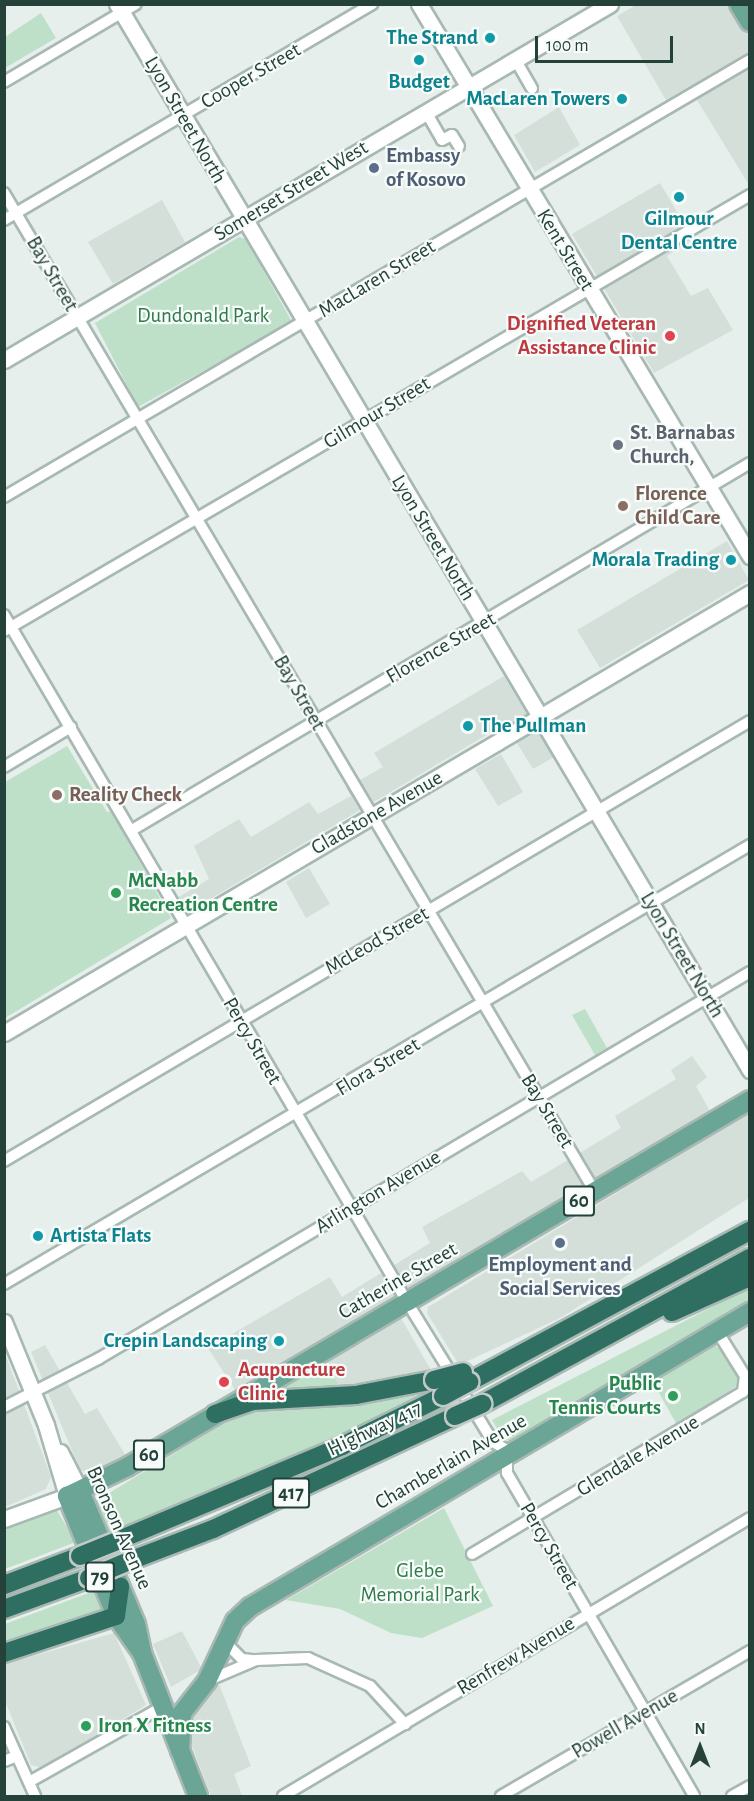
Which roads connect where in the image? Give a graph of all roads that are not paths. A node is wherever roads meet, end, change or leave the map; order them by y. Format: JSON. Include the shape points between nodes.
{"nodes":[{"id":1,"x":136,"y":4,"type":"edge"},
{"id":2,"x":419,"y":4,"type":"edge"},
{"id":3,"x":610,"y":4,"type":"edge"},
{"id":4,"x":739,"y":4,"type":"edge"},
{"id":5,"x":365,"y":6,"type":"edge"},
{"id":6,"x":120,"y":8,"type":"edge"},
{"id":7,"x":750,"y":22,"type":"edge"},
{"id":8,"x":515,"y":59,"type":"junction"},
{"id":9,"x":750,"y":60,"type":"edge"},
{"id":10,"x":4,"y":82,"type":"edge"},
{"id":11,"x":468,"y":87,"type":"junction"},
{"id":12,"x":532,"y":89,"type":"dead end"},
{"id":13,"x":426,"y":112,"type":"junction"},
{"id":14,"x":182,"y":116,"type":"junction"},
{"id":15,"x":459,"y":146,"type":"dead end"},
{"id":16,"x":530,"y":190,"type":"junction"},
{"id":17,"x":4,"y":193,"type":"edge"},
{"id":18,"x":750,"y":195,"type":"edge"},
{"id":19,"x":16,"y":213,"type":"junction"},
{"id":20,"x":4,"y":220,"type":"edge"},
{"id":21,"x":243,"y":220,"type":"junction"},
{"id":22,"x":588,"y":287,"type":"junction"},
{"id":23,"x":77,"y":318,"type":"junction"},
{"id":24,"x":304,"y":322,"type":"junction"},
{"id":25,"x":4,"y":360,"type":"edge"},
{"id":26,"x":137,"y":418,"type":"junction"},
{"id":27,"x":362,"y":422,"type":"junction"},
{"id":28,"x":750,"y":464,"type":"edge"},
{"id":29,"x":707,"y":488,"type":"junction"},
{"id":30,"x":4,"y":497,"type":"edge"},
{"id":31,"x":196,"y":519,"type":"junction"},
{"id":32,"x":750,"y":556,"type":"edge"},
{"id":33,"x":750,"y":592,"type":"edge"},
{"id":34,"x":4,"y":615,"type":"edge"},
{"id":35,"x":484,"y":623,"type":"junction"},
{"id":36,"x":8,"y":629,"type":"edge"},
{"id":37,"x":540,"y":716,"type":"junction"},
{"id":38,"x":315,"y":721,"type":"junction"},
{"id":39,"x":750,"y":721,"type":"edge"},
{"id":40,"x":71,"y":727,"type":"junction"},
{"id":41,"x":4,"y":767,"type":"edge"},
{"id":42,"x":597,"y":813,"type":"junction"},
{"id":43,"x":373,"y":816,"type":"junction"},
{"id":44,"x":132,"y":830,"type":"junction"},
{"id":45,"x":750,"y":845,"type":"edge"},
{"id":46,"x":652,"y":904,"type":"junction"},
{"id":47,"x":429,"y":912,"type":"junction"},
{"id":48,"x":186,"y":927,"type":"junction"},
{"id":49,"x":750,"y":972,"type":"edge"},
{"id":50,"x":707,"y":998,"type":"junction"},
{"id":51,"x":484,"y":1004,"type":"junction"},
{"id":52,"x":240,"y":1021,"type":"junction"},
{"id":53,"x":4,"y":1033,"type":"edge"},
{"id":54,"x":750,"y":1070,"type":"edge"},
{"id":55,"x":539,"y":1097,"type":"junction"},
{"id":56,"x":750,"y":1100,"type":"edge"},
{"id":57,"x":296,"y":1116,"type":"junction"},
{"id":58,"x":4,"y":1161,"type":"edge"},
{"id":59,"x":595,"y":1192,"type":"junction"},
{"id":60,"x":352,"y":1208,"type":"junction"},
{"id":61,"x":750,"y":1231,"type":"edge"},
{"id":62,"x":750,"y":1258,"type":"edge"},
{"id":63,"x":750,"y":1277,"type":"edge"},
{"id":64,"x":4,"y":1284,"type":"edge"},
{"id":65,"x":405,"y":1304,"type":"junction"},
{"id":66,"x":750,"y":1312,"type":"edge"},
{"id":67,"x":4,"y":1322,"type":"edge"},
{"id":68,"x":625,"y":1329,"type":"junction"},
{"id":69,"x":717,"y":1331,"type":"junction"},
{"id":70,"x":439,"y":1388,"type":"junction"},
{"id":71,"x":34,"y":1395,"type":"junction"},
{"id":72,"x":4,"y":1407,"type":"edge"},
{"id":73,"x":215,"y":1414,"type":"junction"},
{"id":74,"x":504,"y":1457,"type":"junction"},
{"id":75,"x":73,"y":1494,"type":"junction"},
{"id":76,"x":533,"y":1518,"type":"junction"},
{"id":77,"x":750,"y":1518,"type":"edge"},
{"id":78,"x":4,"y":1519,"type":"edge"},
{"id":79,"x":472,"y":1554,"type":"dead end"},
{"id":80,"x":4,"y":1585,"type":"edge"},
{"id":81,"x":120,"y":1586,"type":"junction"},
{"id":82,"x":4,"y":1609,"type":"edge"},
{"id":83,"x":588,"y":1612,"type":"junction"},
{"id":84,"x":116,"y":1616,"type":"junction"},
{"id":85,"x":224,"y":1641,"type":"junction"},
{"id":86,"x":750,"y":1651,"type":"edge"},
{"id":87,"x":4,"y":1653,"type":"edge"},
{"id":88,"x":142,"y":1653,"type":"junction"},
{"id":89,"x":253,"y":1660,"type":"junction"},
{"id":90,"x":207,"y":1681,"type":"junction"},
{"id":91,"x":164,"y":1706,"type":"junction"},
{"id":92,"x":646,"y":1712,"type":"junction"},
{"id":93,"x":405,"y":1725,"type":"junction"},
{"id":94,"x":4,"y":1727,"type":"edge"},
{"id":95,"x":180,"y":1751,"type":"junction"},
{"id":96,"x":17,"y":1756,"type":"junction"},
{"id":97,"x":4,"y":1761,"type":"edge"},
{"id":98,"x":29,"y":1782,"type":"junction"},
{"id":99,"x":750,"y":1786,"type":"edge"},
{"id":100,"x":34,"y":1797,"type":"edge"},
{"id":101,"x":198,"y":1797,"type":"edge"},
{"id":102,"x":283,"y":1797,"type":"edge"},
{"id":103,"x":501,"y":1797,"type":"edge"},
{"id":104,"x":694,"y":1797,"type":"edge"},
{"id":105,"x":732,"y":1797,"type":"edge"}],
"edges":[{"from":1,"to":6,"type":"street"},
{"from":2,"to":11,"type":"main road","name":"Kent Street"},
{"from":3,"to":8,"type":"main road","name":"Somerset Street West"},
{"from":4,"to":7,"type":"main road"},
{"from":5,"to":14,"type":"street","name":"Cooper Street"},
{"from":6,"to":10,"type":"street"},
{"from":6,"to":14,"type":"main road","name":"Lyon Street North"},
{"from":8,"to":11,"type":"main road","name":"Somerset Street West"},
{"from":8,"to":12,"type":"street"},
{"from":9,"to":16,"type":"street","name":"MacLaren Street"},
{"from":11,"to":13,"type":"main road","name":"Somerset Street West"},
{"from":11,"to":16,"type":"main road","name":"Kent Street"},
{"from":13,"to":15,"type":"street","via":[[442,140],[452,135]]},
{"from":13,"to":21,"type":"main road","name":"Somerset Street West"},
{"from":14,"to":19,"type":"street","name":"Cooper Street"},
{"from":14,"to":21,"type":"main road","name":"Lyon Street North"},
{"from":16,"to":22,"type":"main road","name":"Kent Street"},
{"from":16,"to":24,"type":"street","name":"MacLaren Street"},
{"from":17,"to":19,"type":"street","name":"Bay Street"},
{"from":18,"to":22,"type":"street","name":"Gilmour Street"},
{"from":19,"to":20,"type":"street","name":"Cooper Street"},
{"from":19,"to":23,"type":"street","name":"Bay Street"},
{"from":21,"to":23,"type":"main road","name":"Somerset Street West"},
{"from":21,"to":24,"type":"main road","name":"Lyon Street North"},
{"from":22,"to":27,"type":"street","name":"Gilmour Street"},
{"from":22,"to":29,"type":"main road","name":"Kent Street"},
{"from":23,"to":25,"type":"main road","name":"Somerset Street West"},
{"from":23,"to":26,"type":"street","name":"Bay Street"},
{"from":24,"to":26,"type":"street","name":"MacLaren Street"},
{"from":24,"to":27,"type":"main road","name":"Lyon Street North"},
{"from":26,"to":30,"type":"street","name":"MacLaren Street"},
{"from":26,"to":31,"type":"street","name":"Bay Street"},
{"from":27,"to":31,"type":"street","name":"Gilmour Street"},
{"from":27,"to":35,"type":"main road","name":"Lyon Street North"},
{"from":28,"to":29,"type":"street","name":"Florence Street"},
{"from":29,"to":32,"type":"main road","name":"Kent Street"},
{"from":29,"to":35,"type":"street","name":"Florence Street"},
{"from":31,"to":36,"type":"street","name":"Gilmour Street"},
{"from":31,"to":38,"type":"street","name":"Bay Street"},
{"from":33,"to":37,"type":"main road","name":"Gladstone Avenue"},
{"from":34,"to":36,"type":"street","name":"Percy Street"},
{"from":35,"to":37,"type":"main road","name":"Lyon Street North"},
{"from":35,"to":38,"type":"street","name":"Florence Street"},
{"from":36,"to":40,"type":"street","name":"Percy Street"},
{"from":37,"to":42,"type":"main road","name":"Lyon Street North"},
{"from":37,"to":43,"type":"main road","name":"Gladstone Avenue"},
{"from":38,"to":43,"type":"street","name":"Bay Street"},
{"from":38,"to":44,"type":"street","name":"Florence Street"},
{"from":39,"to":42,"type":"street","name":"McLeod Street"},
{"from":40,"to":41,"type":"street"},
{"from":40,"to":44,"type":"street","name":"Percy Street"},
{"from":42,"to":46,"type":"main road","name":"Lyon Street North"},
{"from":42,"to":47,"type":"street","name":"McLeod Street"},
{"from":43,"to":47,"type":"street","name":"Bay Street"},
{"from":43,"to":48,"type":"main road","name":"Gladstone Avenue"},
{"from":44,"to":48,"type":"street","name":"Percy Street"},
{"from":45,"to":46,"type":"street","name":"Flora Street"},
{"from":46,"to":50,"type":"main road","name":"Lyon Street North"},
{"from":46,"to":51,"type":"street","name":"Flora Street"},
{"from":47,"to":51,"type":"street","name":"Bay Street"},
{"from":47,"to":52,"type":"street","name":"McLeod Street"},
{"from":48,"to":52,"type":"street","name":"Percy Street"},
{"from":48,"to":53,"type":"main road","name":"Gladstone Avenue"},
{"from":49,"to":50,"type":"street","name":"Arlington Avenue"},
{"from":50,"to":54,"type":"main road","name":"Lyon Street North"},
{"from":50,"to":55,"type":"street","name":"Arlington Avenue"},
{"from":51,"to":55,"type":"street","name":"Bay Street"},
{"from":51,"to":57,"type":"street","name":"Flora Street"},
{"from":52,"to":57,"type":"street","name":"Percy Street"},
{"from":52,"to":58,"type":"street","name":"McLeod Street"},
{"from":55,"to":59,"type":"street","name":"Bay Street"},
{"from":55,"to":60,"type":"street","name":"Arlington Avenue"},
{"from":56,"to":59,"type":"main road","name":"Catherine Street","number":"60"},
{"from":57,"to":60,"type":"street","name":"Percy Street"},
{"from":57,"to":64,"type":"street","name":"Flora Street"},
{"from":59,"to":65,"type":"main road","name":"Catherine Street","number":"60"},
{"from":60,"to":65,"type":"street","name":"Percy Street"},
{"from":60,"to":71,"type":"street","name":"Arlington Avenue"},
{"from":61,"to":70,"type":"highway","number":"417","bridge":true,"via":[[535,1348]]},
{"from":62,"to":68,"type":"highway","name":"Highway 417","number":"417"},
{"from":63,"to":68,"type":"highway","via":[[696,1304]]},
{"from":65,"to":73,"type":"main road","name":"Catherine Street","number":"60"},
{"from":65,"to":74,"type":"street","name":"Percy Street"},
{"from":66,"to":69,"type":"main road","name":"Chamberlain Avenue"},
{"from":67,"to":71,"type":"main road","name":"Bronson Avenue","number":"79"},
{"from":68,"to":82,"type":"highway","name":"Highway 417","number":"417","bridge":true,"via":[[482,1404],[213,1529]]},
{"from":69,"to":74,"type":"main road","name":"Chamberlain Avenue"},
{"from":69,"to":76,"type":"street","name":"Glendale Avenue","via":[[745,1376],[743,1392]]},
{"from":70,"to":73,"type":"highway","via":[[253,1401]]},
{"from":70,"to":80,"type":"highway","number":"417","bridge":true,"via":[[342,1446]]},
{"from":71,"to":72,"type":"street","name":"Arlington Avenue"},
{"from":71,"to":75,"type":"main road","name":"Bronson Avenue","number":"79"},
{"from":73,"to":75,"type":"main road","name":"Catherine Street","number":"60"},
{"from":74,"to":76,"type":"street","name":"Percy Street","via":[[512,1483]]},
{"from":74,"to":85,"type":"main road","name":"Chamberlain Avenue","via":[[280,1587],[242,1614]]},
{"from":75,"to":78,"type":"main road"},
{"from":75,"to":81,"type":"main road","name":"Bronson Avenue","number":"79"},
{"from":75,"to":84,"type":"main road","name":"Bronson Avenue","number":"79"},
{"from":76,"to":79,"type":"street","name":"Glendale Avenue"},
{"from":76,"to":83,"type":"street","name":"Percy Street"},
{"from":77,"to":83,"type":"street","name":"Renfrew Avenue"},
{"from":81,"to":84,"type":"highway"},
{"from":81,"to":88,"type":"main road","name":"Bronson Avenue","number":"79"},
{"from":83,"to":92,"type":"street","name":"Percy Street"},
{"from":83,"to":93,"type":"street","name":"Renfrew Avenue"},
{"from":84,"to":87,"type":"highway"},
{"from":84,"to":88,"type":"main road","name":"Bronson Avenue","number":"79"},
{"from":85,"to":89,"type":"street","via":[[242,1659]]},
{"from":85,"to":90,"type":"main road","name":"Chamberlain Avenue"},
{"from":86,"to":92,"type":"street","name":"Powell Avenue"},
{"from":88,"to":91,"type":"main road","name":"Bronson Avenue","number":"79"},
{"from":89,"to":90,"type":"street"},
{"from":89,"to":93,"type":"street","via":[[293,1656],[330,1664],[385,1696]]},
{"from":90,"to":91,"type":"main road"},
{"from":90,"to":95,"type":"main road","name":"Chamberlain Avenue","via":[[182,1713]]},
{"from":91,"to":95,"type":"main road","name":"Bronson Avenue","number":"79"},
{"from":91,"to":98,"type":"street"},
{"from":92,"to":103,"type":"street","name":"Powell Avenue"},
{"from":92,"to":104,"type":"street","name":"Percy Street"},
{"from":93,"to":102,"type":"street","name":"Renfrew Avenue"},
{"from":94,"to":96,"type":"street"},
{"from":95,"to":101,"type":"main road","name":"Bronson Avenue","number":"79"},
{"from":96,"to":97,"type":"street"},
{"from":96,"to":98,"type":"street"},
{"from":98,"to":100,"type":"street"},
{"from":99,"to":105,"type":"street"}]}
